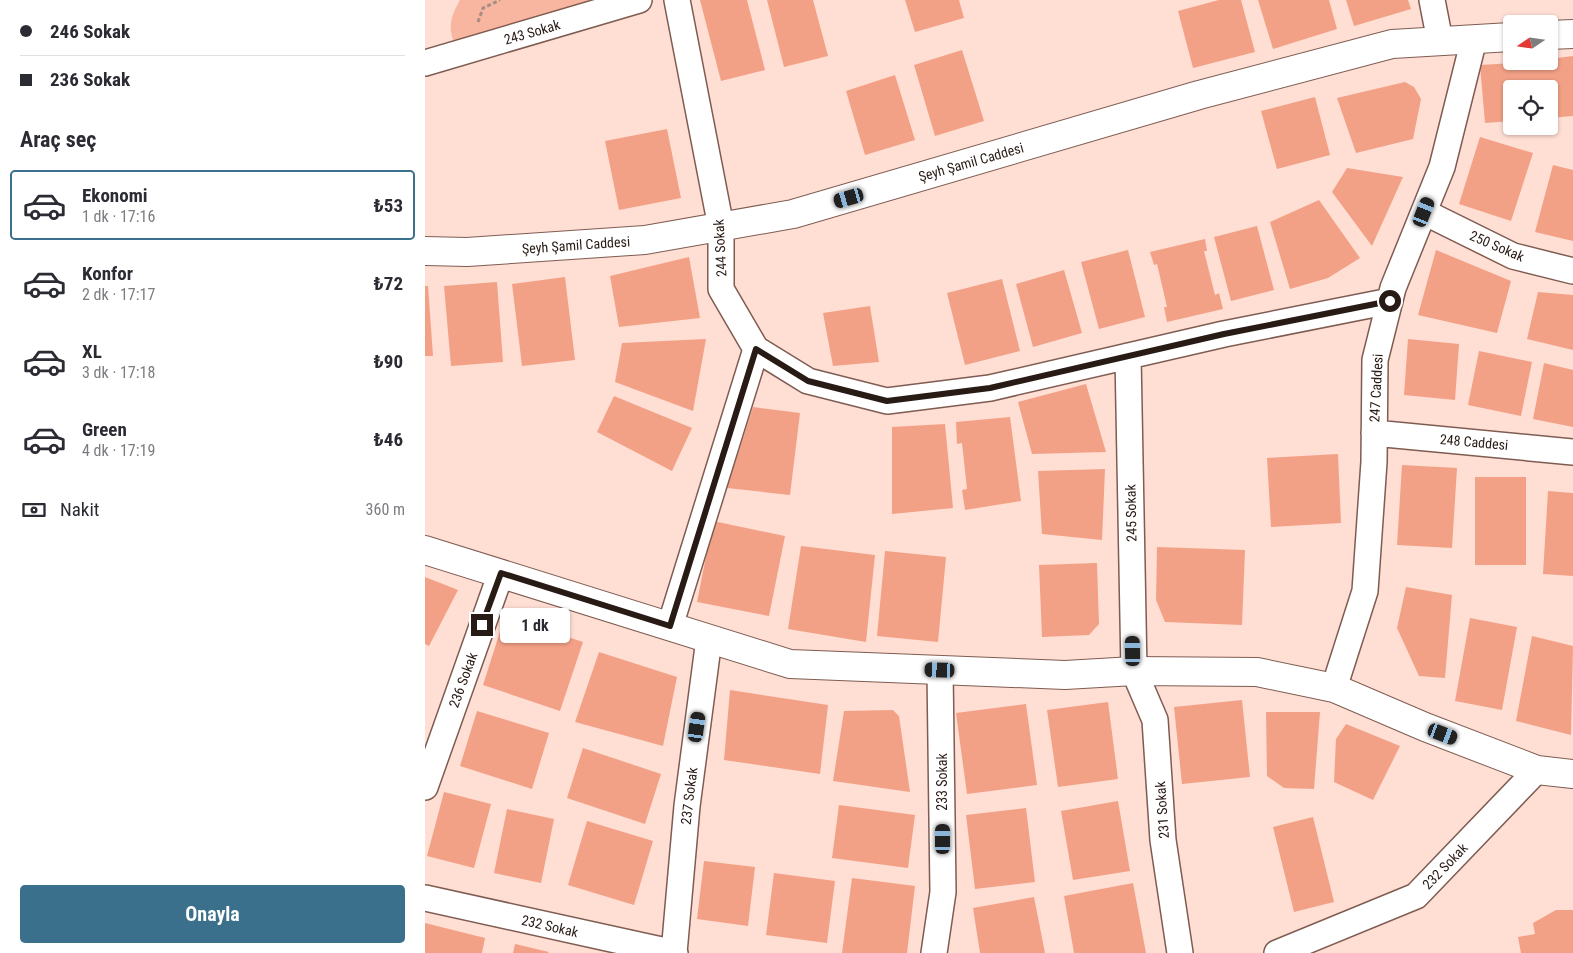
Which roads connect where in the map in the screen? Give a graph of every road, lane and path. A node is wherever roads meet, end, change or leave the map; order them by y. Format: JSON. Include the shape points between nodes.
{"nodes":[{"id":1,"x":639,"y":0,"type":"edge"},
{"id":2,"x":677,"y":0,"type":"edge"},
{"id":3,"x":1432,"y":0,"type":"edge"},
{"id":4,"x":1573,"y":34,"type":"edge"},
{"id":5,"x":1558,"y":35,"type":"edge"},
{"id":6,"x":1503,"y":37,"type":"edge"},
{"id":7,"x":1475,"y":39,"type":"junction"},
{"id":8,"x":1440,"y":41,"type":"junction"},
{"id":9,"x":425,"y":63,"type":"edge"},
{"id":10,"x":1424,"y":212,"type":"junction"},
{"id":11,"x":721,"y":227,"type":"junction"},
{"id":12,"x":425,"y":251,"type":"edge"},
{"id":13,"x":1573,"y":271,"type":"edge"},
{"id":14,"x":1390,"y":301,"type":"junction"},
{"id":15,"x":756,"y":349,"type":"junction"},
{"id":16,"x":1128,"y":356,"type":"junction"},
{"id":17,"x":1374,"y":433,"type":"junction"},
{"id":18,"x":1573,"y":452,"type":"edge"},
{"id":19,"x":425,"y":550,"type":"edge"},
{"id":20,"x":501,"y":573,"type":"junction"},
{"id":21,"x":670,"y":626,"type":"junction"},
{"id":22,"x":709,"y":639,"type":"junction"},
{"id":23,"x":940,"y":670,"type":"junction"},
{"id":24,"x":1134,"y":671,"type":"junction"},
{"id":25,"x":1334,"y":688,"type":"junction"},
{"id":26,"x":1537,"y":770,"type":"junction"},
{"id":27,"x":1573,"y":774,"type":"edge"},
{"id":28,"x":425,"y":787,"type":"edge"},
{"id":29,"x":425,"y":898,"type":"edge"},
{"id":30,"x":675,"y":953,"type":"edge"},
{"id":31,"x":934,"y":953,"type":"edge"},
{"id":32,"x":1180,"y":953,"type":"edge"},
{"id":33,"x":1277,"y":953,"type":"edge"}],
"edges":[{"from":1,"to":9,"type":"street","name":"243 Sokak"},
{"from":2,"to":11,"type":"street","name":"244 Sokak"},
{"from":3,"to":8,"type":"street"},
{"from":4,"to":5,"type":"street"},
{"from":6,"to":7,"type":"street","name":"Şeyh Şamil Caddesi"},
{"from":7,"to":8,"type":"street","name":"Şeyh Şamil Caddesi"},
{"from":7,"to":10,"type":"street","name":"247 Caddesi","via":[[1442,167]]},
{"from":8,"to":11,"type":"street","name":"Şeyh Şamil Caddesi","via":[[1392,44],[1199,95],[793,214]]},
{"from":10,"to":13,"type":"street","name":"250 Sokak","via":[[1513,256]]},
{"from":10,"to":14,"type":"street","name":"247 Caddesi"},
{"from":11,"to":12,"type":"street","name":"Şeyh Şamil Caddesi","via":[[645,240],[467,252]]},
{"from":11,"to":15,"type":"street","name":"244 Sokak","via":[[721,290]]},
{"from":14,"to":16,"type":"street"},
{"from":14,"to":17,"type":"street","name":"247 Caddesi","via":[[1375,360]]},
{"from":15,"to":16,"type":"street","via":[[808,381],[887,401],[990,388]]},
{"from":15,"to":21,"type":"street"},
{"from":16,"to":24,"type":"street","name":"245 Sokak"},
{"from":17,"to":18,"type":"street","name":"248 Caddesi"},
{"from":17,"to":25,"type":"street","name":"247 Caddesi","via":[[1365,591]]},
{"from":19,"to":20,"type":"street"},
{"from":20,"to":21,"type":"street"},
{"from":20,"to":28,"type":"street","name":"236 Sokak"},
{"from":21,"to":22,"type":"street"},
{"from":22,"to":23,"type":"street","via":[[789,664]]},
{"from":22,"to":30,"type":"street","name":"237 Sokak","via":[[687,806]]},
{"from":23,"to":24,"type":"street","via":[[1065,675]]},
{"from":23,"to":31,"type":"street","name":"233 Sokak","via":[[943,892]]},
{"from":24,"to":25,"type":"street","via":[[1257,672]]},
{"from":24,"to":32,"type":"street","name":"231 Sokak","via":[[1155,720],[1163,840]]},
{"from":25,"to":26,"type":"street"},
{"from":26,"to":27,"type":"street"},
{"from":26,"to":33,"type":"street","name":"232 Sokak","via":[[1416,896]]},
{"from":29,"to":30,"type":"street","name":"232 Sokak"}]}
